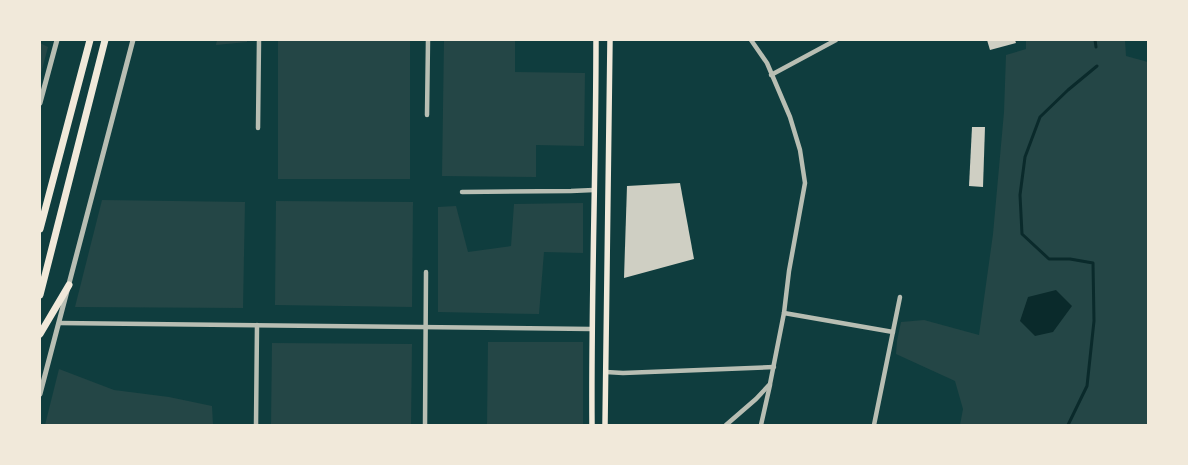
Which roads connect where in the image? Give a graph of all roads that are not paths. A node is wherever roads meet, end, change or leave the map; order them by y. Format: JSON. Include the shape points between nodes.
{"nodes":[{"id":1,"x":57,"y":40,"type":"edge"},
{"id":2,"x":90,"y":40,"type":"edge"},
{"id":3,"x":105,"y":40,"type":"edge"},
{"id":4,"x":133,"y":40,"type":"edge"},
{"id":5,"x":259,"y":40,"type":"edge"},
{"id":6,"x":428,"y":40,"type":"edge"},
{"id":7,"x":596,"y":40,"type":"edge"},
{"id":8,"x":610,"y":40,"type":"edge"},
{"id":9,"x":751,"y":40,"type":"edge"},
{"id":10,"x":836,"y":40,"type":"edge"},
{"id":11,"x":596,"y":60,"type":"junction"},
{"id":12,"x":610,"y":61,"type":"junction"},
{"id":13,"x":771,"y":75,"type":"junction"},
{"id":14,"x":40,"y":103,"type":"edge"},
{"id":15,"x":427,"y":115,"type":"dead end"},
{"id":16,"x":258,"y":128,"type":"dead end"},
{"id":17,"x":594,"y":190,"type":"junction"},
{"id":18,"x":462,"y":192,"type":"dead end"},
{"id":19,"x":40,"y":229,"type":"edge"},
{"id":20,"x":426,"y":272,"type":"dead end"},
{"id":21,"x":593,"y":274,"type":"junction"},
{"id":22,"x":607,"y":274,"type":"junction"},
{"id":23,"x":69,"y":285,"type":"junction"},
{"id":24,"x":40,"y":295,"type":"edge"},
{"id":25,"x":900,"y":297,"type":"dead end"},
{"id":26,"x":784,"y":313,"type":"junction"},
{"id":27,"x":59,"y":323,"type":"junction"},
{"id":28,"x":257,"y":325,"type":"junction"},
{"id":29,"x":426,"y":327,"type":"junction"},
{"id":30,"x":591,"y":329,"type":"junction"},
{"id":31,"x":893,"y":332,"type":"junction"},
{"id":32,"x":40,"y":334,"type":"edge"},
{"id":33,"x":774,"y":367,"type":"junction"},
{"id":34,"x":606,"y":372,"type":"junction"},
{"id":35,"x":770,"y":384,"type":"junction"},
{"id":36,"x":40,"y":394,"type":"edge"},
{"id":37,"x":256,"y":425,"type":"edge"},
{"id":38,"x":425,"y":425,"type":"edge"},
{"id":39,"x":592,"y":425,"type":"edge"},
{"id":40,"x":605,"y":425,"type":"edge"},
{"id":41,"x":726,"y":425,"type":"edge"},
{"id":42,"x":762,"y":425,"type":"edge"},
{"id":43,"x":874,"y":425,"type":"edge"}],
"edges":[{"from":1,"to":14,"type":"street"},
{"from":2,"to":19,"type":"highway"},
{"from":3,"to":24,"type":"highway"},
{"from":4,"to":23,"type":"street"},
{"from":5,"to":16,"type":"street"},
{"from":6,"to":15,"type":"street"},
{"from":7,"to":11,"type":"main road"},
{"from":8,"to":12,"type":"main road"},
{"from":9,"to":13,"type":"street"},
{"from":10,"to":13,"type":"street"},
{"from":11,"to":12,"type":"main road"},
{"from":11,"to":17,"type":"main road"},
{"from":12,"to":22,"type":"main road"},
{"from":13,"to":26,"type":"street","via":[[790,117],[805,183]]},
{"from":17,"to":18,"type":"street"},
{"from":17,"to":21,"type":"main road"},
{"from":20,"to":29,"type":"street"},
{"from":21,"to":22,"type":"main road"},
{"from":21,"to":30,"type":"main road"},
{"from":22,"to":34,"type":"main road"},
{"from":23,"to":27,"type":"street"},
{"from":23,"to":32,"type":"highway"},
{"from":25,"to":31,"type":"street"},
{"from":26,"to":31,"type":"street"},
{"from":26,"to":33,"type":"street"},
{"from":27,"to":28,"type":"street"},
{"from":27,"to":36,"type":"street"},
{"from":28,"to":29,"type":"street"},
{"from":28,"to":37,"type":"street"},
{"from":29,"to":30,"type":"street"},
{"from":29,"to":38,"type":"street"},
{"from":30,"to":39,"type":"main road"},
{"from":31,"to":43,"type":"street"},
{"from":33,"to":34,"type":"street"},
{"from":33,"to":35,"type":"street"},
{"from":34,"to":40,"type":"main road"},
{"from":35,"to":41,"type":"street"},
{"from":35,"to":42,"type":"street"}]}
